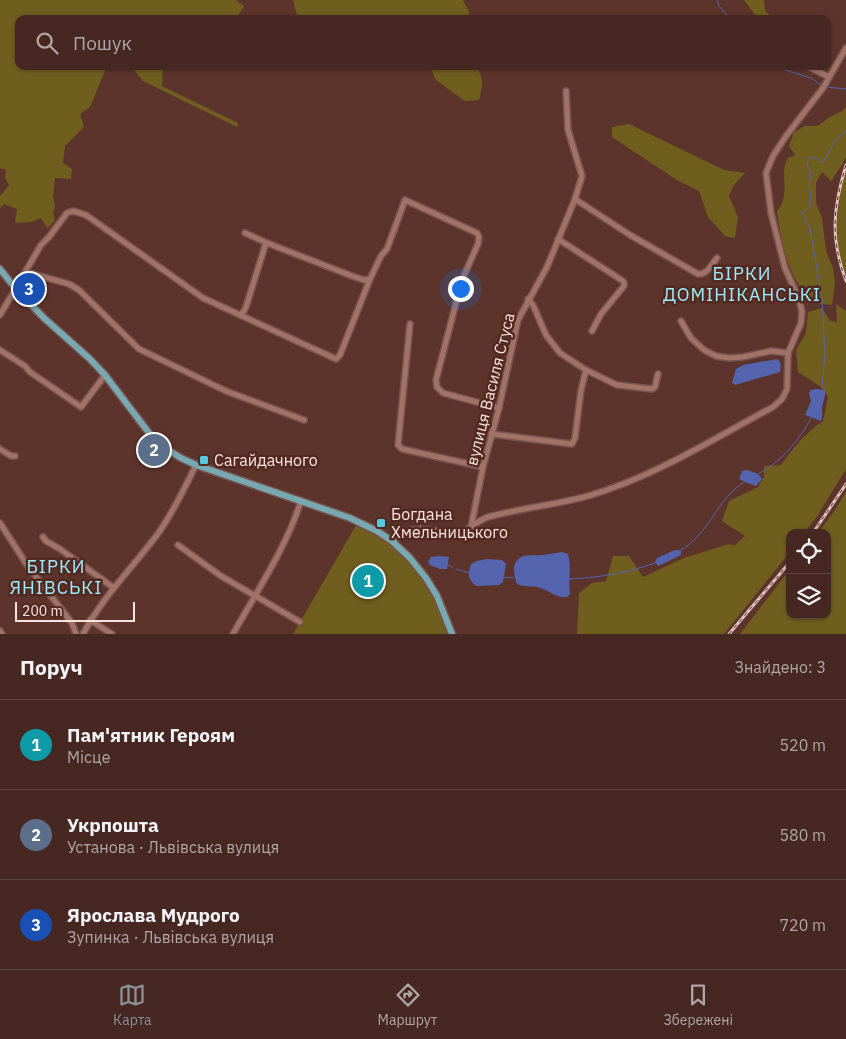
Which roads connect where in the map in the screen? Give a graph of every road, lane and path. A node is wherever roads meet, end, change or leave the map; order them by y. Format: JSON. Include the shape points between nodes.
{"nodes":[{"id":1,"x":846,"y":48,"type":"edge"},
{"id":2,"x":815,"y":70,"type":"edge"},
{"id":3,"x":829,"y":77,"type":"junction"},
{"id":4,"x":566,"y":91,"type":"dead end"},
{"id":5,"x":575,"y":199,"type":"junction"},
{"id":6,"x":245,"y":233,"type":"dead end"},
{"id":7,"x":558,"y":239,"type":"junction"},
{"id":8,"x":267,"y":243,"type":"junction"},
{"id":9,"x":717,"y":258,"type":"dead end"},
{"id":10,"x":0,"y":269,"type":"edge"},
{"id":11,"x":26,"y":272,"type":"junction"},
{"id":12,"x":370,"y":279,"type":"junction"},
{"id":13,"x":15,"y":288,"type":"junction"},
{"id":14,"x":528,"y":299,"type":"junction"},
{"id":15,"x":0,"y":315,"type":"edge"},
{"id":16,"x":240,"y":315,"type":"junction"},
{"id":17,"x":681,"y":321,"type":"dead end"},
{"id":18,"x":410,"y":324,"type":"dead end"},
{"id":19,"x":592,"y":332,"type":"dead end"},
{"id":20,"x":0,"y":350,"type":"edge"},
{"id":21,"x":788,"y":353,"type":"junction"},
{"id":22,"x":586,"y":370,"type":"junction"},
{"id":23,"x":658,"y":374,"type":"dead end"},
{"id":24,"x":105,"y":375,"type":"junction"},
{"id":25,"x":499,"y":408,"type":"junction"},
{"id":26,"x":304,"y":420,"type":"dead end"},
{"id":27,"x":491,"y":434,"type":"junction"},
{"id":28,"x":0,"y":449,"type":"edge"},
{"id":29,"x":15,"y":456,"type":"dead end"},
{"id":30,"x":196,"y":465,"type":"junction"},
{"id":31,"x":483,"y":467,"type":"junction"},
{"id":32,"x":301,"y":501,"type":"junction"},
{"id":33,"x":0,"y":524,"type":"edge"},
{"id":34,"x":471,"y":528,"type":"junction"},
{"id":35,"x":43,"y":537,"type":"dead end"},
{"id":36,"x":392,"y":541,"type":"junction"},
{"id":37,"x":178,"y":545,"type":"dead end"},
{"id":38,"x":114,"y":588,"type":"junction"},
{"id":39,"x":255,"y":596,"type":"junction"},
{"id":40,"x":89,"y":622,"type":"junction"},
{"id":41,"x":300,"y":622,"type":"dead end"},
{"id":42,"x":72,"y":623,"type":"junction"},
{"id":43,"x":76,"y":634,"type":"edge"},
{"id":44,"x":83,"y":634,"type":"edge"},
{"id":45,"x":112,"y":634,"type":"edge"},
{"id":46,"x":233,"y":634,"type":"edge"},
{"id":47,"x":452,"y":634,"type":"edge"}],
"edges":[{"from":1,"to":3,"type":"street"},
{"from":2,"to":3,"type":"street"},
{"from":3,"to":21,"type":"street","via":[[786,136],[766,173],[771,213],[785,268],[802,312],[801,323]]},
{"from":4,"to":5,"type":"street","name":"вулиця Василя Стуса","via":[[568,130],[582,176]]},
{"from":5,"to":7,"type":"street","name":"вулиця Василя Стуса"},
{"from":5,"to":9,"type":"street","via":[[698,274],[705,273]]},
{"from":6,"to":8,"type":"street"},
{"from":7,"to":14,"type":"street","name":"вулиця Василя Стуса"},
{"from":7,"to":19,"type":"street","via":[[623,280],[624,286],[601,314]]},
{"from":8,"to":12,"type":"street","via":[[352,276]]},
{"from":8,"to":16,"type":"street"},
{"from":10,"to":13,"type":"main road"},
{"from":11,"to":13,"type":"street"},
{"from":11,"to":16,"type":"street","via":[[41,245],[73,211],[86,215],[202,298]]},
{"from":11,"to":26,"type":"street","via":[[79,290],[138,349],[226,391]]},
{"from":12,"to":16,"type":"street","via":[[336,359]]},
{"from":12,"to":25,"type":"street","via":[[387,249],[405,200],[477,233],[478,244],[462,280],[436,380],[443,393]]},
{"from":13,"to":15,"type":"street"},
{"from":13,"to":24,"type":"main road"},
{"from":14,"to":22,"type":"street","via":[[546,335],[560,353]]},
{"from":14,"to":25,"type":"street","name":"вулиця Василя Стуса","via":[[518,320]]},
{"from":17,"to":21,"type":"street","via":[[691,338],[716,356],[743,357],[771,350]]},
{"from":18,"to":31,"type":"street","via":[[398,445],[402,449]]},
{"from":20,"to":24,"type":"street","via":[[81,407]]},
{"from":21,"to":34,"type":"street","via":[[787,389],[773,407],[636,479],[566,502],[484,518]]},
{"from":22,"to":23,"type":"street","via":[[617,385],[652,389]]},
{"from":22,"to":27,"type":"street","via":[[572,444]]},
{"from":24,"to":30,"type":"main road","via":[[149,433],[168,450]]},
{"from":25,"to":27,"type":"street","name":"вулиця Василя Стуса"},
{"from":27,"to":31,"type":"street","name":"вулиця Василя Стуса"},
{"from":28,"to":29,"type":"street"},
{"from":30,"to":32,"type":"main road"},
{"from":30,"to":38,"type":"street","via":[[174,510]]},
{"from":31,"to":34,"type":"street","name":"вулиця Василя Стуса"},
{"from":32,"to":36,"type":"main road","via":[[350,518]]},
{"from":32,"to":39,"type":"street","via":[[286,539]]},
{"from":33,"to":42,"type":"street"},
{"from":34,"to":36,"type":"street","via":[[445,533],[408,531]]},
{"from":35,"to":38,"type":"street"},
{"from":36,"to":47,"type":"main road","via":[[418,566],[437,596]]},
{"from":37,"to":39,"type":"street"},
{"from":38,"to":40,"type":"street"},
{"from":39,"to":41,"type":"street"},
{"from":39,"to":46,"type":"street"},
{"from":40,"to":42,"type":"street","via":[[77,626]]},
{"from":40,"to":44,"type":"street"},
{"from":40,"to":45,"type":"street"},
{"from":42,"to":43,"type":"street"}]}
